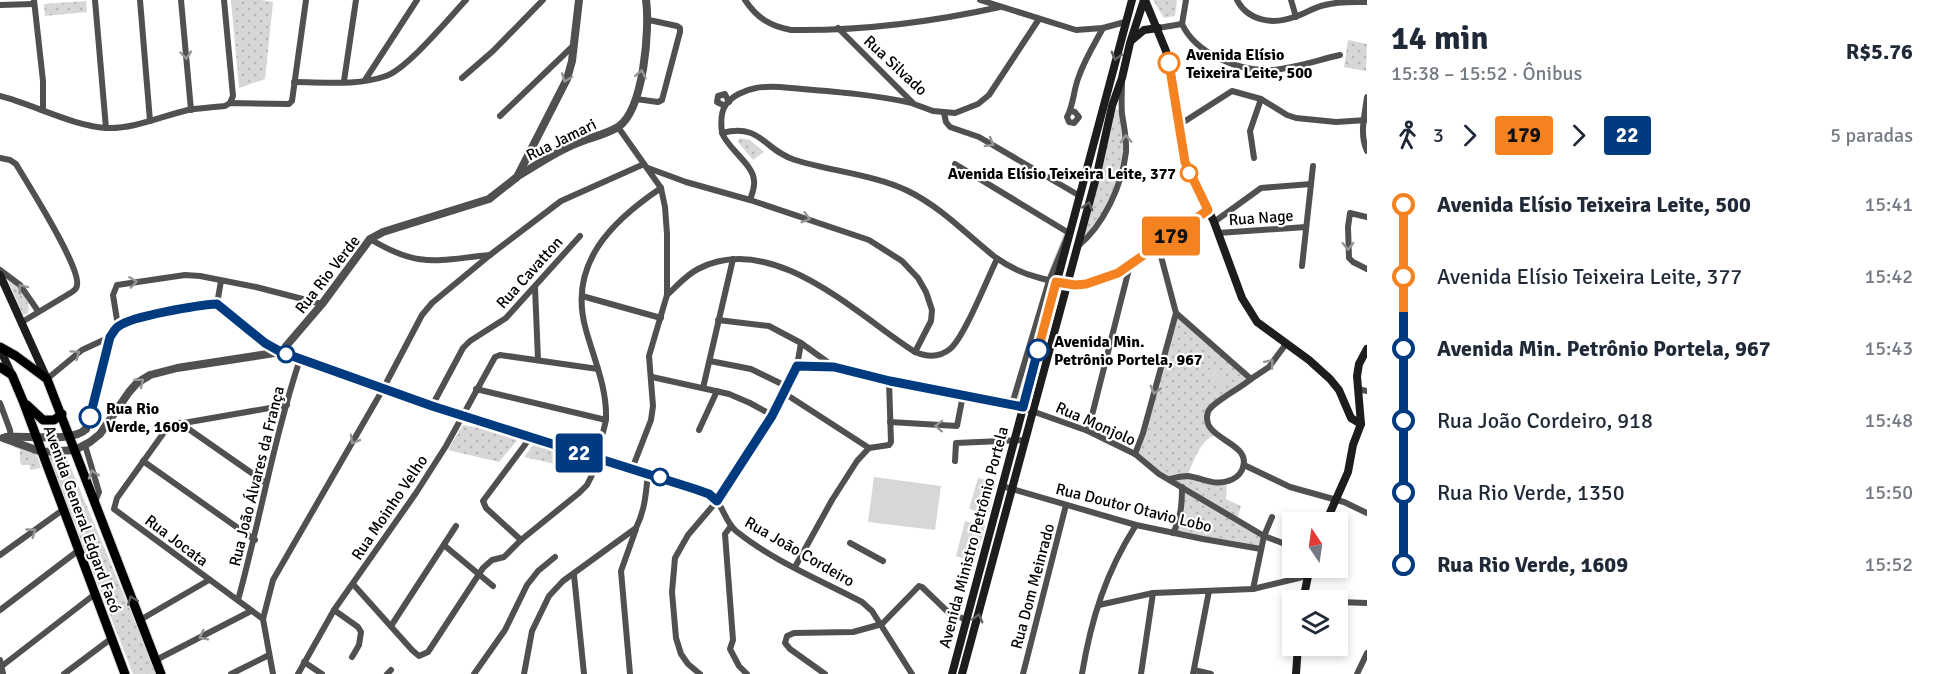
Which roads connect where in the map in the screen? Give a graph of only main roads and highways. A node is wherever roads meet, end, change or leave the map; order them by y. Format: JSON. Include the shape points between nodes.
{"nodes":[{"id":1,"x":1132,"y":0,"type":"edge"},
{"id":2,"x":1145,"y":0,"type":"edge"},
{"id":3,"x":1158,"y":28,"type":"junction"},
{"id":4,"x":1130,"y":43,"type":"junction"},
{"id":5,"x":1108,"y":106,"type":"junction"},
{"id":6,"x":0,"y":274,"type":"edge"},
{"id":7,"x":0,"y":348,"type":"edge"},
{"id":8,"x":1367,"y":349,"type":"edge"},
{"id":9,"x":0,"y":367,"type":"edge"},
{"id":10,"x":12,"y":375,"type":"junction"},
{"id":11,"x":47,"y":379,"type":"junction"},
{"id":12,"x":1363,"y":390,"type":"edge"},
{"id":13,"x":23,"y":401,"type":"junction"},
{"id":14,"x":62,"y":414,"type":"junction"},
{"id":15,"x":1351,"y":418,"type":"junction"},
{"id":16,"x":1361,"y":424,"type":"junction"},
{"id":17,"x":1353,"y":445,"type":"junction"},
{"id":18,"x":1330,"y":512,"type":"edge"},
{"id":19,"x":1297,"y":656,"type":"edge"},
{"id":20,"x":125,"y":674,"type":"edge"},
{"id":21,"x":162,"y":674,"type":"edge"},
{"id":22,"x":952,"y":674,"type":"edge"},
{"id":23,"x":962,"y":674,"type":"edge"},
{"id":24,"x":1296,"y":674,"type":"edge"}],
"edges":[{"from":1,"to":5,"type":"main road","name":"Avenida Ministro Petrônio Portela","one_way":true},
{"from":2,"to":3,"type":"main road"},
{"from":2,"to":4,"type":"main road","name":"Avenida Ministro Petrônio Portela"},
{"from":3,"to":4,"type":"main road","via":[[1140,33]]},
{"from":3,"to":15,"type":"main road","via":[[1169,63],[1185,162],[1214,222],[1248,310],[1257,322],[1330,379]]},
{"from":4,"to":5,"type":"main road","name":"Avenida Ministro Petrônio Portela","via":[[1122,78]]},
{"from":5,"to":22,"type":"main road","name":"Avenida Ministro Petrônio Portela","via":[[1052,281]]},
{"from":23,"to":5,"type":"main road","name":"Avenida Ministro Petrônio Portela","one_way":true,"via":[[1077,246]]},
{"from":6,"to":11,"type":"main road"},
{"from":7,"to":10,"type":"main road"},
{"from":7,"to":11,"type":"main road"},
{"from":8,"to":12,"type":"main road","via":[[1357,370]]},
{"from":9,"to":10,"type":"main road"},
{"from":10,"to":13,"type":"main road","name":"Avenida General Edgard Facó"},
{"from":11,"to":14,"type":"main road","name":"Avenida General Edgard Facó"},
{"from":12,"to":16,"type":"main road"},
{"from":13,"to":14,"type":"main road","via":[[43,420],[54,420]]},
{"from":13,"to":20,"type":"main road","name":"Avenida General Edgard Facó"},
{"from":21,"to":14,"type":"main road","name":"Avenida General Edgard Facó","one_way":true},
{"from":15,"to":16,"type":"main road"},
{"from":15,"to":17,"type":"main road"},
{"from":16,"to":17,"type":"main road"},
{"from":17,"to":18,"type":"main road","via":[[1348,472]]},
{"from":19,"to":24,"type":"main road"}]}
